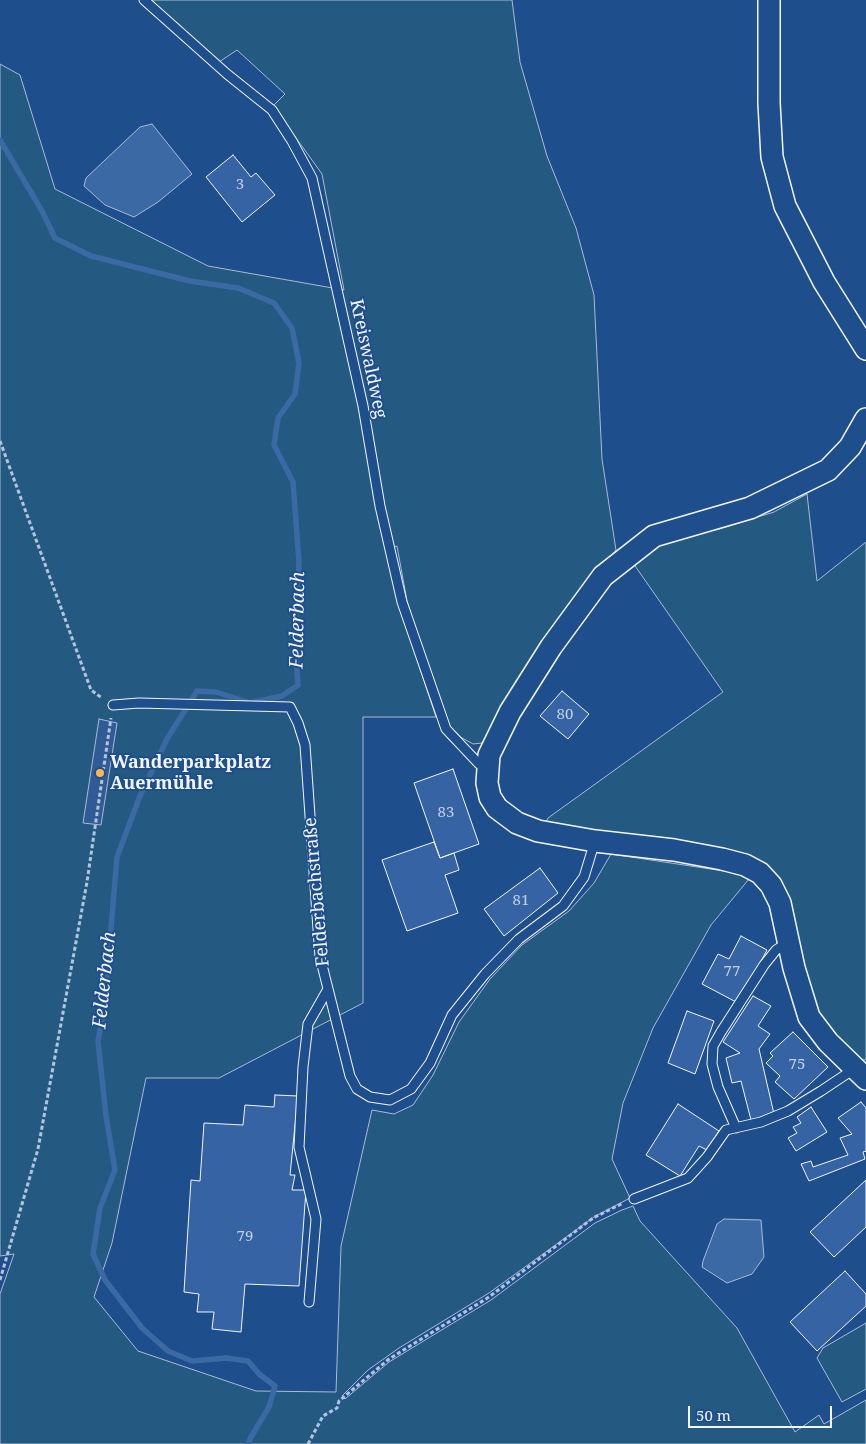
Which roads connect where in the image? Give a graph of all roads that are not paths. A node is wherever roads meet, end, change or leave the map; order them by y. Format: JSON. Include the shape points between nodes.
{"nodes":[{"id":1,"x":144,"y":0,"type":"edge"},
{"id":2,"x":769,"y":0,"type":"edge"},
{"id":3,"x":866,"y":350,"type":"edge"},
{"id":4,"x":866,"y":419,"type":"edge"},
{"id":5,"x":113,"y":705,"type":"road end"},
{"id":6,"x":487,"y":766,"type":"junction"},
{"id":7,"x":596,"y":841,"type":"junction"},
{"id":8,"x":788,"y":942,"type":"junction"},
{"id":9,"x":328,"y":989,"type":"junction"},
{"id":10,"x":860,"y":1074,"type":"edge"},
{"id":11,"x":736,"y":1128,"type":"junction"},
{"id":12,"x":634,"y":1199,"type":"road end"},
{"id":13,"x":309,"y":1302,"type":"dead end"}],
"edges":[{"from":1,"to":6,"type":"lane","name":"Kreiswaldweg","via":[[272,110],[312,178],[363,406],[380,506],[402,602],[446,729],[479,764]]},
{"from":2,"to":3,"type":"street","via":[[771,148],[778,181],[785,206],[824,282]]},
{"from":4,"to":6,"type":"street","via":[[850,447],[828,470],[750,508],[654,536],[603,576],[551,647],[510,712]]},
{"from":5,"to":9,"type":"lane","name":"Felderbachstraße","via":[[290,707],[305,746],[320,956]]},
{"from":6,"to":7,"type":"street","via":[[490,797],[497,808],[517,824]]},
{"from":7,"to":8,"type":"street","via":[[674,850],[745,865],[772,884],[780,903]]},
{"from":7,"to":9,"type":"lane","name":"Felderbachstraße","via":[[584,877],[563,906],[519,939],[485,974],[452,1015],[430,1063],[411,1089],[390,1100],[370,1097],[357,1088],[348,1068]]},
{"from":8,"to":10,"type":"street","via":[[809,1018]]},
{"from":8,"to":11,"type":"lane","via":[[776,950],[764,965],[714,1046],[712,1064],[718,1087]]},
{"from":9,"to":13,"type":"lane","via":[[308,1024],[299,1147],[316,1219]]},
{"from":10,"to":11,"type":"lane","via":[[821,1091],[788,1111]]},
{"from":11,"to":12,"type":"lane","via":[[726,1130],[688,1178]]}]}
